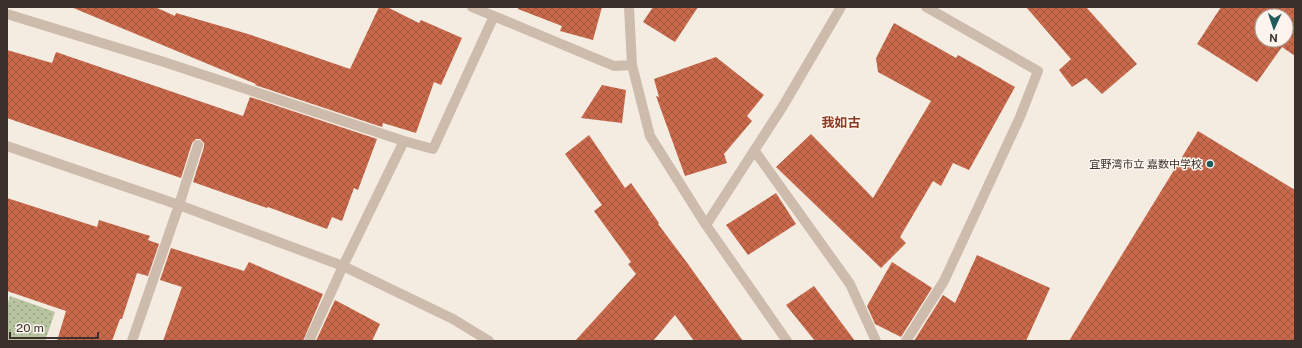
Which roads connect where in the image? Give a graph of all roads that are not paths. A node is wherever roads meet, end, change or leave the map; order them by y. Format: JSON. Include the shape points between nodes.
{"nodes":[{"id":1,"x":472,"y":7,"type":"edge"},
{"id":2,"x":629,"y":7,"type":"edge"},
{"id":3,"x":841,"y":7,"type":"edge"},
{"id":4,"x":926,"y":7,"type":"edge"},
{"id":5,"x":7,"y":14,"type":"edge"},
{"id":6,"x":494,"y":16,"type":"junction"},
{"id":7,"x":632,"y":65,"type":"junction"},
{"id":8,"x":404,"y":141,"type":"junction"},
{"id":9,"x":198,"y":145,"type":"dead end"},
{"id":10,"x":7,"y":146,"type":"edge"},
{"id":11,"x":754,"y":150,"type":"junction"},
{"id":12,"x":179,"y":205,"type":"junction"},
{"id":13,"x":706,"y":225,"type":"junction"},
{"id":14,"x":343,"y":266,"type":"junction"},
{"id":15,"x":132,"y":341,"type":"edge"},
{"id":16,"x":309,"y":341,"type":"edge"},
{"id":17,"x":489,"y":341,"type":"edge"},
{"id":18,"x":787,"y":341,"type":"edge"},
{"id":19,"x":876,"y":341,"type":"edge"},
{"id":20,"x":906,"y":341,"type":"edge"}],
"edges":[{"from":1,"to":6,"type":"street"},
{"from":2,"to":7,"type":"street"},
{"from":3,"to":11,"type":"street"},
{"from":4,"to":20,"type":"street","via":[[1038,71],[1020,117],[944,281]]},
{"from":5,"to":8,"type":"street","via":[[164,62]]},
{"from":6,"to":7,"type":"street","via":[[614,66]]},
{"from":6,"to":8,"type":"street","via":[[433,149]]},
{"from":7,"to":13,"type":"street","via":[[650,136]]},
{"from":8,"to":14,"type":"street"},
{"from":9,"to":12,"type":"street"},
{"from":10,"to":12,"type":"street"},
{"from":11,"to":13,"type":"street"},
{"from":11,"to":19,"type":"street","via":[[850,284]]},
{"from":12,"to":14,"type":"street"},
{"from":12,"to":15,"type":"street"},
{"from":13,"to":18,"type":"street"},
{"from":14,"to":16,"type":"street"},
{"from":14,"to":17,"type":"street","via":[[453,319]]}]}
